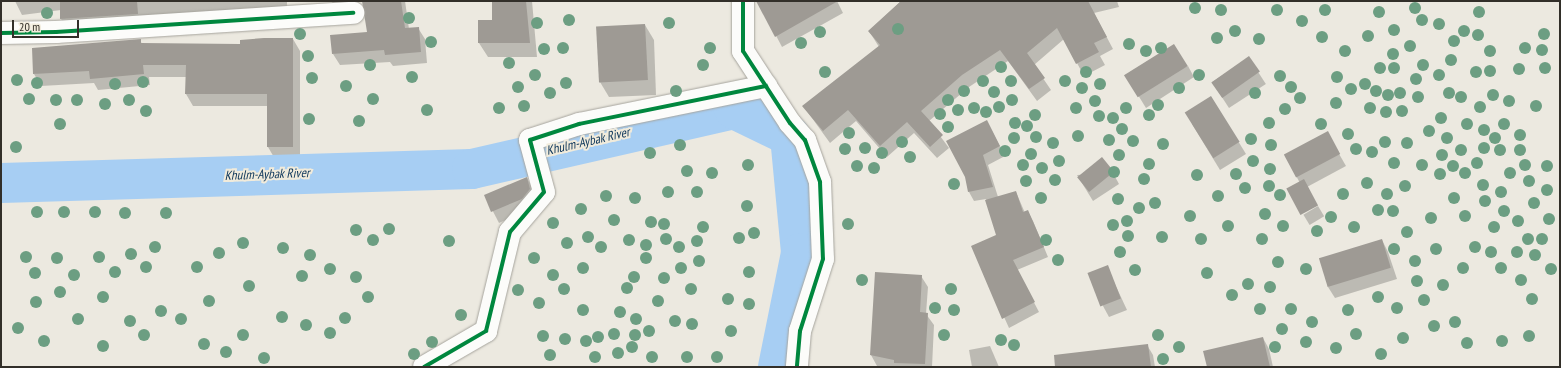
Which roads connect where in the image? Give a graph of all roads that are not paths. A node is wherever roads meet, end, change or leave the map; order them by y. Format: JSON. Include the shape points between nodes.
{"nodes":[{"id":1,"x":744,"y":1,"type":"edge"},
{"id":2,"x":353,"y":13,"type":"dead end"},
{"id":3,"x":1,"y":33,"type":"edge"},
{"id":4,"x":766,"y":86,"type":"junction"},
{"id":5,"x":424,"y":367,"type":"edge"},
{"id":6,"x":797,"y":367,"type":"edge"}],
"edges":[{"from":1,"to":4,"type":"street","via":[[743,51]]},
{"from":2,"to":3,"type":"street","via":[[56,32]]},
{"from":4,"to":5,"type":"street","via":[[579,124],[530,140],[544,192],[510,232],[486,331]]},
{"from":4,"to":6,"type":"street","via":[[805,140],[820,182],[823,259],[800,331]]}]}
